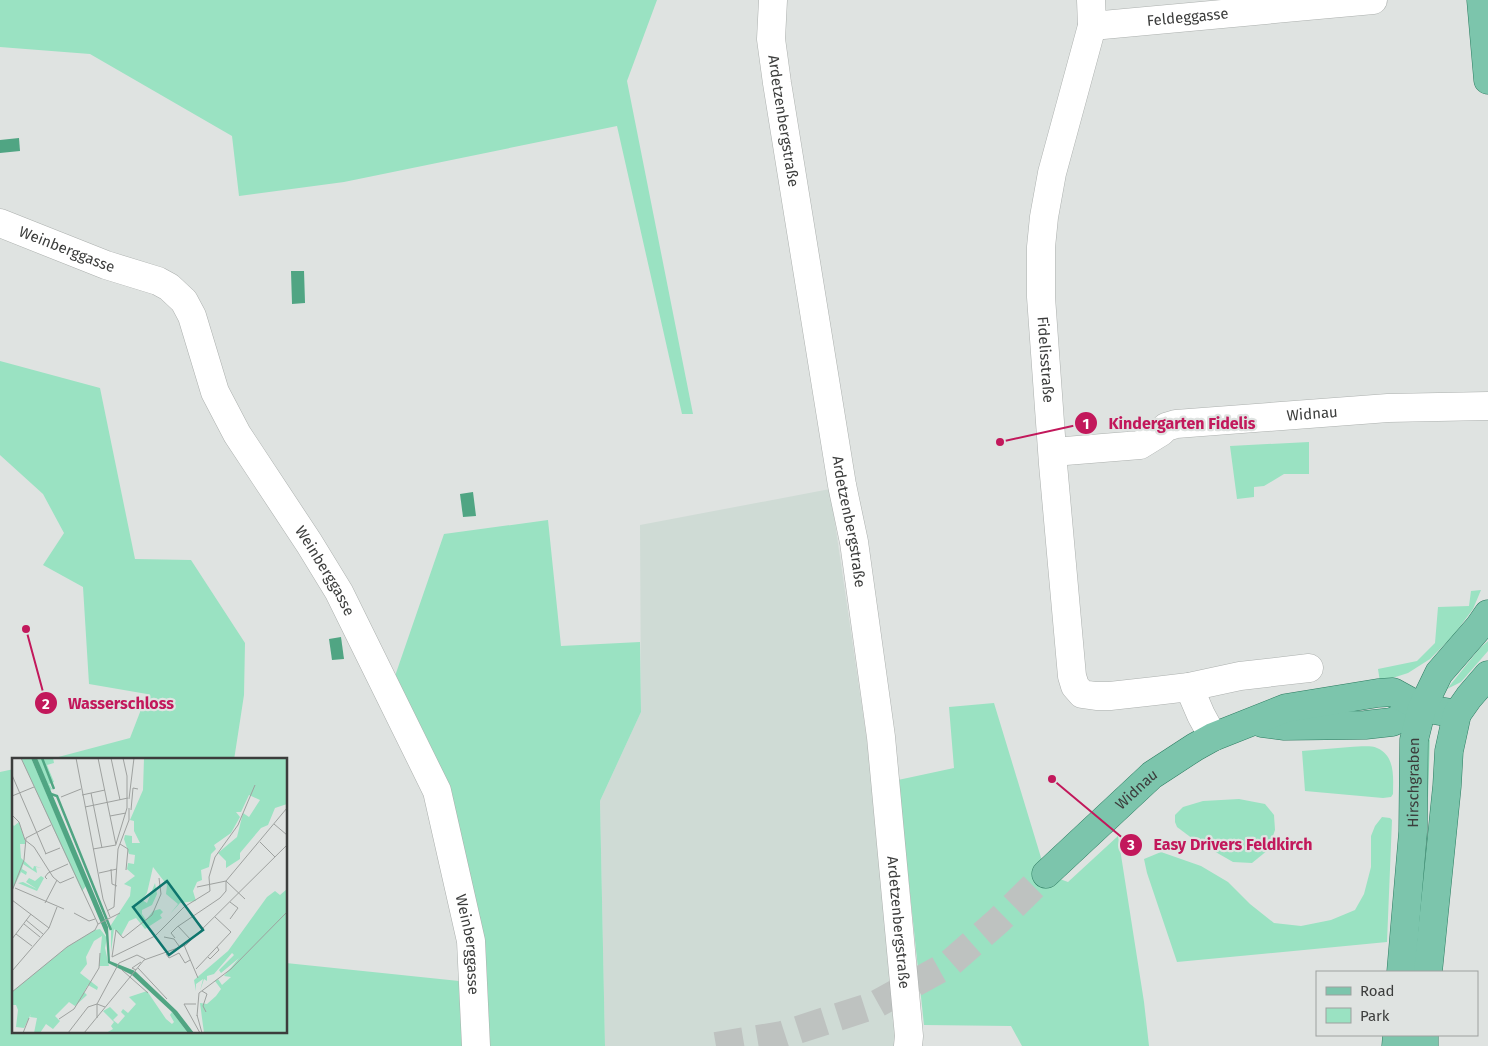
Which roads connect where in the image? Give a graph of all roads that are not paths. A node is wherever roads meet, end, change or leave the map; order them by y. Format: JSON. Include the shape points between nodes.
{"nodes":[{"id":1,"x":773,"y":0,"type":"edge"},
{"id":2,"x":1374,"y":0,"type":"edge"},
{"id":3,"x":1481,"y":0,"type":"edge"},
{"id":4,"x":1092,"y":13,"type":"edge"},
{"id":5,"x":1488,"y":80,"type":"edge"},
{"id":6,"x":0,"y":223,"type":"edge"},
{"id":7,"x":1488,"y":406,"type":"edge"},
{"id":8,"x":1052,"y":452,"type":"junction"},
{"id":9,"x":1488,"y":614,"type":"edge"},
{"id":10,"x":1309,"y":668,"type":"dead end"},
{"id":11,"x":1488,"y":675,"type":"edge"},
{"id":12,"x":1189,"y":686,"type":"junction"},
{"id":13,"x":1422,"y":708,"type":"junction"},
{"id":14,"x":1456,"y":714,"type":"junction"},
{"id":15,"x":1213,"y":738,"type":"junction"},
{"id":16,"x":1046,"y":874,"type":"tunnel mouth"},
{"id":17,"x":1401,"y":971,"type":"edge"},
{"id":18,"x":1428,"y":971,"type":"edge"},
{"id":19,"x":476,"y":1046,"type":"edge"},
{"id":20,"x":908,"y":1046,"type":"edge"}],
"edges":[{"from":1,"to":20,"type":"street","name":"Ardetzenbergstraße","via":[[771,39],[776,74],[854,542],[881,737]]},
{"from":2,"to":4,"type":"street","name":"Feldeggasse"},
{"from":3,"to":5,"type":"main road"},
{"from":4,"to":8,"type":"street","name":"Fidelisstraße","via":[[1052,173],[1041,247],[1041,296]]},
{"from":6,"to":19,"type":"street","name":"Weinberggasse","via":[[106,266],[158,281],[184,301],[192,316],[215,392],[227,416],[339,592],[437,791],[471,941]]},
{"from":7,"to":8,"type":"street","name":"Widnau","via":[[1388,408],[1176,424],[1140,445]]},
{"from":8,"to":12,"type":"street","name":"Fidelisstraße","via":[[1074,686],[1088,696]]},
{"from":9,"to":13,"type":"main road","name":"Hirschgraben","via":[[1439,673]]},
{"from":10,"to":12,"type":"street"},
{"from":11,"to":14,"type":"main road","name":"Hirschgraben"},
{"from":12,"to":15,"type":"street"},
{"from":13,"to":14,"type":"main road","name":"Widnau"},
{"from":13,"to":15,"type":"main road","name":"Widnau","via":[[1393,692],[1378,693],[1286,708]]},
{"from":13,"to":17,"type":"main road","name":"Hirschgraben","via":[[1414,740],[1413,832]]},
{"from":14,"to":18,"type":"main road","name":"Hirschgraben","via":[[1449,751]]},
{"from":15,"to":16,"type":"main road","name":"Widnau","via":[[1152,776]]}]}
